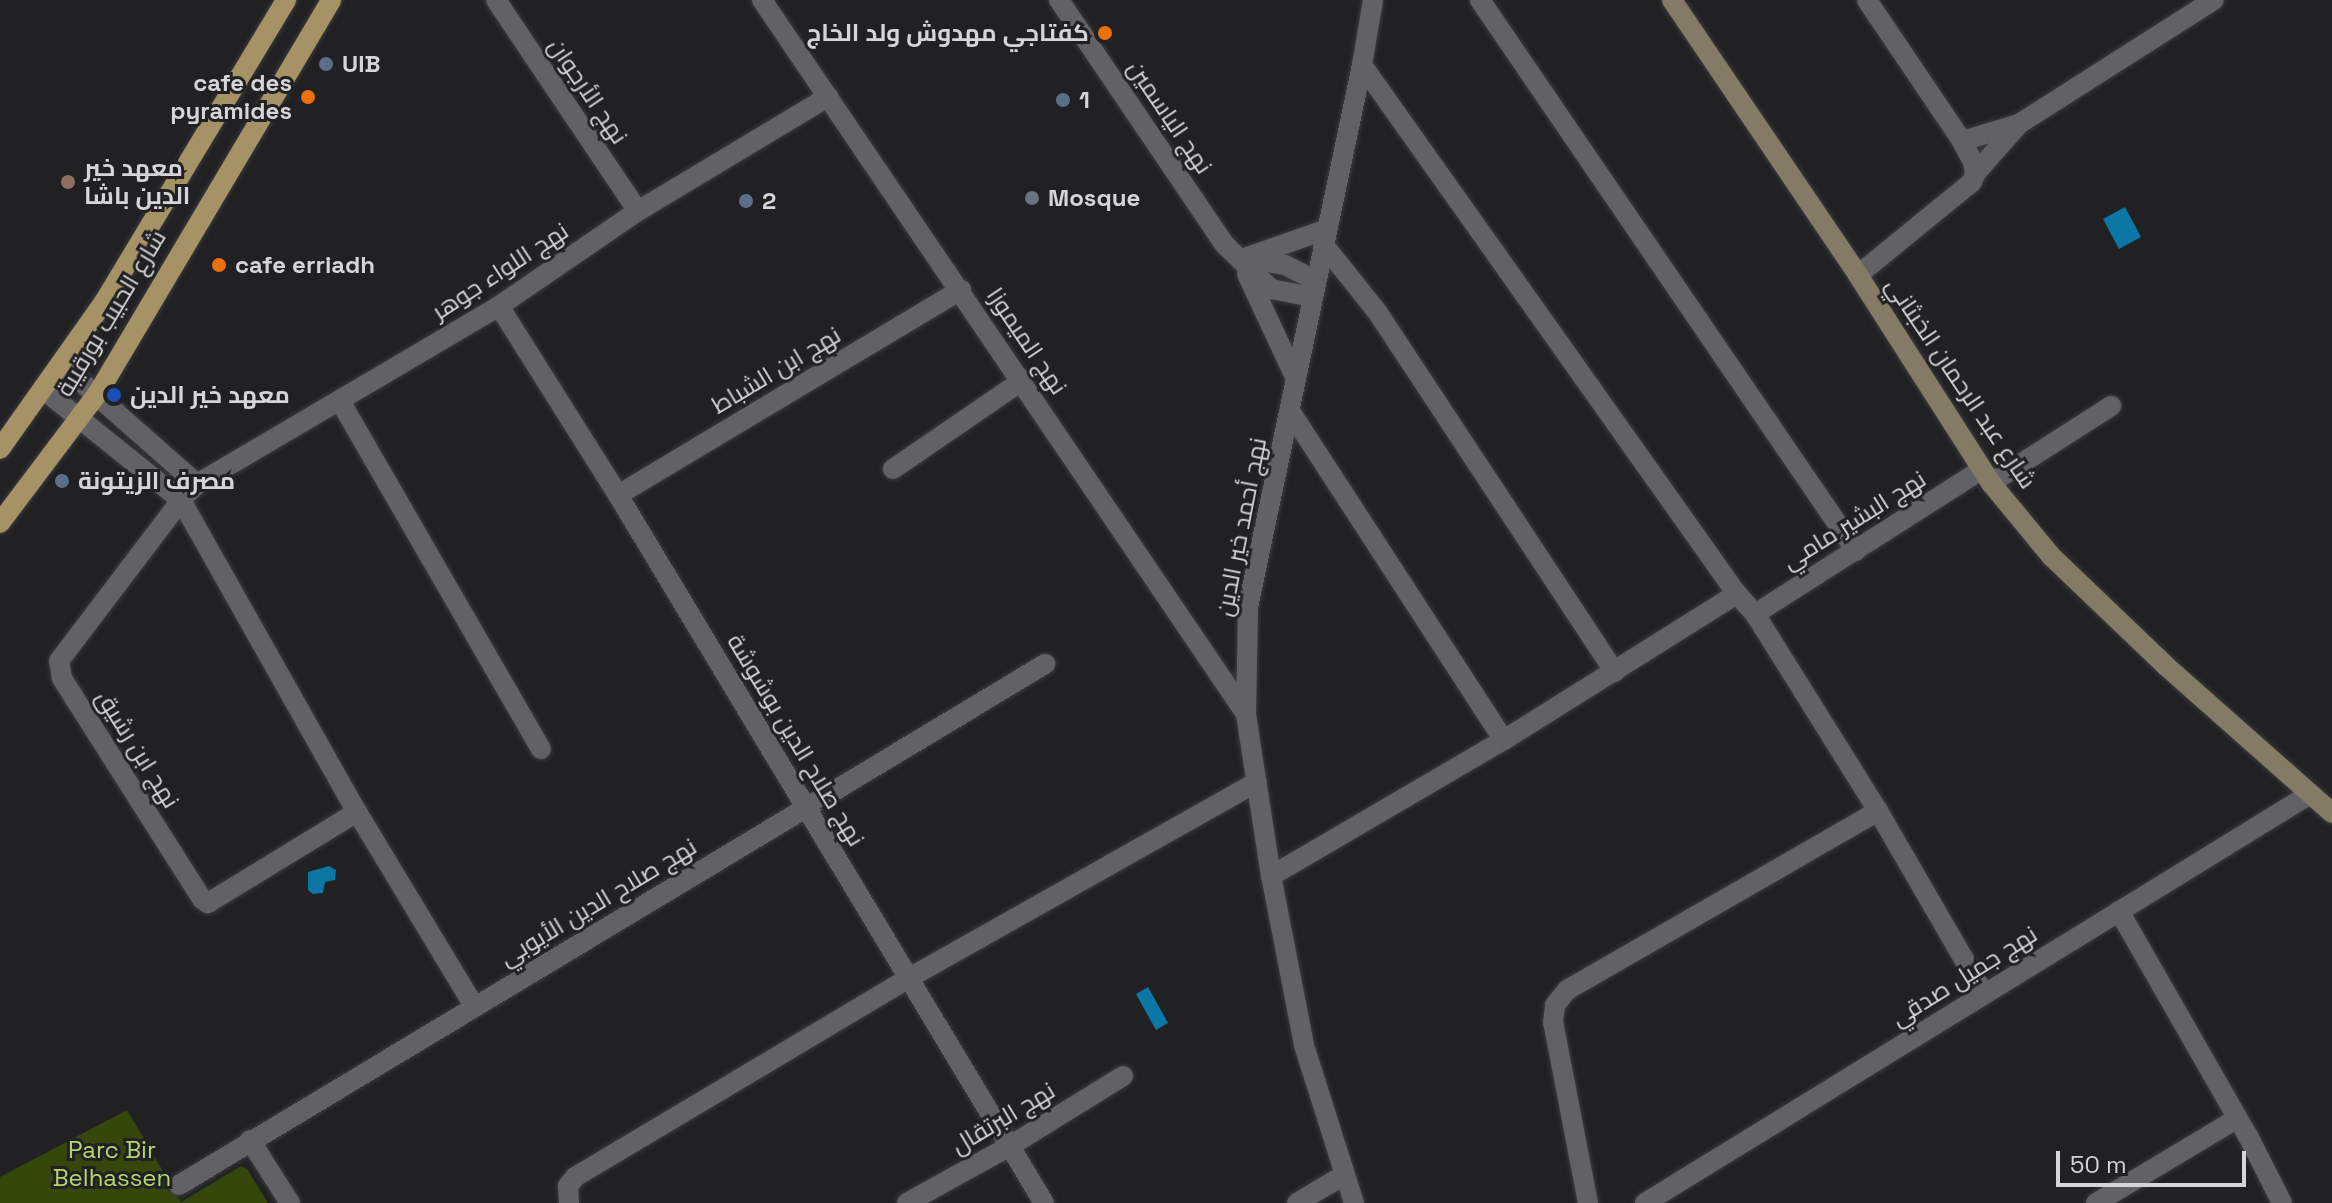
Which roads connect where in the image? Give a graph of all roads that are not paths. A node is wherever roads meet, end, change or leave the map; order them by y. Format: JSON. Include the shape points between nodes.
{"nodes":[{"id":1,"x":286,"y":0,"type":"edge"},
{"id":2,"x":331,"y":0,"type":"edge"},
{"id":3,"x":496,"y":0,"type":"edge"},
{"id":4,"x":762,"y":0,"type":"edge"},
{"id":5,"x":1059,"y":0,"type":"edge"},
{"id":6,"x":1373,"y":0,"type":"edge"},
{"id":7,"x":1480,"y":0,"type":"edge"},
{"id":8,"x":1672,"y":0,"type":"edge"},
{"id":9,"x":1867,"y":0,"type":"edge"},
{"id":10,"x":2214,"y":0,"type":"edge"},
{"id":11,"x":1362,"y":65,"type":"junction"},
{"id":12,"x":828,"y":97,"type":"junction"},
{"id":13,"x":2019,"y":124,"type":"junction"},
{"id":14,"x":1962,"y":141,"type":"junction"},
{"id":15,"x":1975,"y":174,"type":"junction"},
{"id":16,"x":638,"y":211,"type":"junction"},
{"id":17,"x":1325,"y":236,"type":"junction"},
{"id":18,"x":1242,"y":259,"type":"junction"},
{"id":19,"x":1858,"y":275,"type":"junction"},
{"id":20,"x":1313,"y":288,"type":"junction"},
{"id":21,"x":961,"y":290,"type":"junction"},
{"id":22,"x":499,"y":306,"type":"junction"},
{"id":23,"x":62,"y":365,"type":"junction"},
{"id":24,"x":1294,"y":375,"type":"junction"},
{"id":25,"x":1023,"y":380,"type":"junction"},
{"id":26,"x":44,"y":390,"type":"junction"},
{"id":27,"x":98,"y":393,"type":"junction"},
{"id":28,"x":340,"y":401,"type":"junction"},
{"id":29,"x":2111,"y":406,"type":"dead end"},
{"id":30,"x":1290,"y":411,"type":"junction"},
{"id":31,"x":79,"y":417,"type":"junction"},
{"id":32,"x":0,"y":449,"type":"edge"},
{"id":33,"x":893,"y":469,"type":"dead end"},
{"id":34,"x":1986,"y":477,"type":"junction"},
{"id":35,"x":197,"y":484,"type":"junction"},
{"id":36,"x":618,"y":495,"type":"junction"},
{"id":37,"x":181,"y":500,"type":"junction"},
{"id":38,"x":0,"y":523,"type":"edge"},
{"id":39,"x":1856,"y":551,"type":"junction"},
{"id":40,"x":1737,"y":594,"type":"junction"},
{"id":41,"x":1755,"y":614,"type":"junction"},
{"id":42,"x":1045,"y":664,"type":"dead end"},
{"id":43,"x":1615,"y":672,"type":"junction"},
{"id":44,"x":1246,"y":714,"type":"junction"},
{"id":45,"x":1504,"y":740,"type":"junction"},
{"id":46,"x":541,"y":749,"type":"dead end"},
{"id":47,"x":1257,"y":782,"type":"junction"},
{"id":48,"x":2310,"y":794,"type":"junction"},
{"id":49,"x":806,"y":807,"type":"junction"},
{"id":50,"x":1878,"y":811,"type":"junction"},
{"id":51,"x":357,"y":812,"type":"junction"},
{"id":52,"x":2332,"y":813,"type":"edge"},
{"id":53,"x":1271,"y":876,"type":"junction"},
{"id":54,"x":2119,"y":911,"type":"junction"},
{"id":55,"x":909,"y":978,"type":"junction"},
{"id":56,"x":1984,"y":994,"type":"junction"},
{"id":57,"x":474,"y":1006,"type":"junction"},
{"id":58,"x":1123,"y":1076,"type":"dead end"},
{"id":59,"x":2238,"y":1118,"type":"junction"},
{"id":60,"x":250,"y":1140,"type":"junction"},
{"id":61,"x":1010,"y":1146,"type":"junction"},
{"id":62,"x":1344,"y":1175,"type":"junction"},
{"id":63,"x":179,"y":1185,"type":"dead end"},
{"id":64,"x":290,"y":1203,"type":"edge"},
{"id":65,"x":569,"y":1203,"type":"edge"},
{"id":66,"x":907,"y":1203,"type":"edge"},
{"id":67,"x":1044,"y":1203,"type":"edge"},
{"id":68,"x":1297,"y":1203,"type":"edge"},
{"id":69,"x":1354,"y":1203,"type":"edge"},
{"id":70,"x":1588,"y":1203,"type":"edge"},
{"id":71,"x":1645,"y":1203,"type":"edge"},
{"id":72,"x":2096,"y":1203,"type":"edge"},
{"id":73,"x":2282,"y":1203,"type":"edge"}],
"edges":[{"from":1,"to":23,"type":"main road"},
{"from":2,"to":27,"type":"main road","name":"شارع الحبيب بورقيبة"},
{"from":3,"to":16,"type":"street","name":"نهج الأرجوان"},
{"from":4,"to":12,"type":"street","name":"نهج الميموزا"},
{"from":5,"to":18,"type":"street","name":"نهج الياسمين","via":[[1219,237]]},
{"from":6,"to":11,"type":"street","name":"نهج أحمد خير الدين"},
{"from":7,"to":39,"type":"street"},
{"from":8,"to":19,"type":"main road","name":"شارع عبد الرحمان الخبثاني"},
{"from":9,"to":14,"type":"street"},
{"from":10,"to":13,"type":"street"},
{"from":11,"to":17,"type":"street","name":"نهج أحمد خير الدين"},
{"from":11,"to":40,"type":"street"},
{"from":12,"to":16,"type":"street","name":"نهج اللواء جوهر"},
{"from":12,"to":21,"type":"street","name":"نهج الميموزا"},
{"from":13,"to":14,"type":"street"},
{"from":13,"to":15,"type":"street"},
{"from":14,"to":15,"type":"street"},
{"from":15,"to":19,"type":"street","via":[[1972,182]]},
{"from":16,"to":22,"type":"street","name":"نهج اللواء جوهر"},
{"from":17,"to":18,"type":"street"},
{"from":17,"to":20,"type":"street","name":"نهج أحمد خير الدين"},
{"from":17,"to":43,"type":"street"},
{"from":18,"to":20,"type":"street","via":[[1285,265]]},
{"from":18,"to":24,"type":"street","name":"نهج الياسمين"},
{"from":19,"to":34,"type":"main road","name":"شارع عبد الرحمان الخبثاني"},
{"from":20,"to":24,"type":"street","name":"نهج أحمد خير الدين"},
{"from":21,"to":25,"type":"street","name":"نهج الميموزا"},
{"from":21,"to":36,"type":"street","name":"نهج ابن الشباط"},
{"from":22,"to":28,"type":"street","name":"نهج اللواء جوهر"},
{"from":22,"to":36,"type":"street","name":"نهج صلاح الدين بوشوشة"},
{"from":23,"to":26,"type":"main road"},
{"from":23,"to":27,"type":"street"},
{"from":24,"to":30,"type":"street","name":"نهج أحمد خير الدين"},
{"from":25,"to":33,"type":"street"},
{"from":25,"to":44,"type":"street","name":"نهج الميموزا"},
{"from":26,"to":31,"type":"street"},
{"from":26,"to":32,"type":"main road"},
{"from":27,"to":31,"type":"main road","name":"شارع الحبيب بورقيبة"},
{"from":27,"to":35,"type":"street"},
{"from":28,"to":35,"type":"street","name":"نهج اللواء جوهر"},
{"from":28,"to":46,"type":"street"},
{"from":29,"to":34,"type":"street","name":"نهج البشير مامي"},
{"from":30,"to":44,"type":"street","name":"نهج أحمد خير الدين","via":[[1248,607]]},
{"from":30,"to":45,"type":"street"},
{"from":31,"to":37,"type":"street"},
{"from":31,"to":38,"type":"main road","name":"شارع الحبيب بورقيبة"},
{"from":34,"to":39,"type":"street","name":"نهج البشير مامي"},
{"from":34,"to":48,"type":"main road","name":"شارع عبد الرحمان الخبثاني","via":[[2052,557]]},
{"from":35,"to":37,"type":"street","name":"نهج ابن رشيق"},
{"from":36,"to":49,"type":"street","name":"نهج صلاح الدين بوشوشة"},
{"from":37,"to":51,"type":"street"},
{"from":37,"to":51,"type":"street","name":"نهج ابن رشيق","via":[[59,661],[62,678],[208,903]]},
{"from":39,"to":41,"type":"street","name":"نهج البشير مامي"},
{"from":40,"to":41,"type":"street"},
{"from":40,"to":43,"type":"street"},
{"from":41,"to":50,"type":"street"},
{"from":42,"to":49,"type":"street","name":"نهج صلاح الدين الأيوبي"},
{"from":43,"to":45,"type":"street"},
{"from":44,"to":47,"type":"street","name":"نهج أحمد خير الدين"},
{"from":45,"to":53,"type":"street"},
{"from":47,"to":53,"type":"street","name":"نهج أحمد خير الدين"},
{"from":47,"to":55,"type":"street"},
{"from":48,"to":52,"type":"main road","name":"شارع عبد الرحمان الخبثاني"},
{"from":48,"to":54,"type":"street","name":"نهج جميل صدقي"},
{"from":49,"to":55,"type":"street","name":"نهج صلاح الدين بوشوشة"},
{"from":49,"to":57,"type":"street","name":"نهج صلاح الدين الأيوبي"},
{"from":50,"to":56,"type":"street"},
{"from":50,"to":70,"type":"street","via":[[1567,990],[1555,1005],[1553,1022]]},
{"from":51,"to":57,"type":"street"},
{"from":53,"to":62,"type":"street","name":"نهج أحمد خير الدين","via":[[1304,1045]]},
{"from":54,"to":56,"type":"street","name":"نهج جميل صدقي"},
{"from":54,"to":59,"type":"street"},
{"from":55,"to":61,"type":"street","name":"نهج صلاح الدين بوشوشة"},
{"from":55,"to":65,"type":"street","via":[[575,1177],[568,1186]]},
{"from":56,"to":71,"type":"street","name":"نهج جميل صدقي"},
{"from":57,"to":60,"type":"street","name":"نهج صلاح الدين الأيوبي"},
{"from":58,"to":61,"type":"street","name":"نهج البرتقال"},
{"from":59,"to":72,"type":"street"},
{"from":59,"to":73,"type":"street"},
{"from":60,"to":63,"type":"street","name":"نهج صلاح الدين الأيوبي"},
{"from":60,"to":64,"type":"street"},
{"from":61,"to":66,"type":"street","name":"نهج البرتقال"},
{"from":61,"to":67,"type":"street","name":"نهج صلاح الدين بوشوشة"},
{"from":62,"to":68,"type":"street"},
{"from":62,"to":69,"type":"street","name":"نهج أحمد خير الدين"}]}
